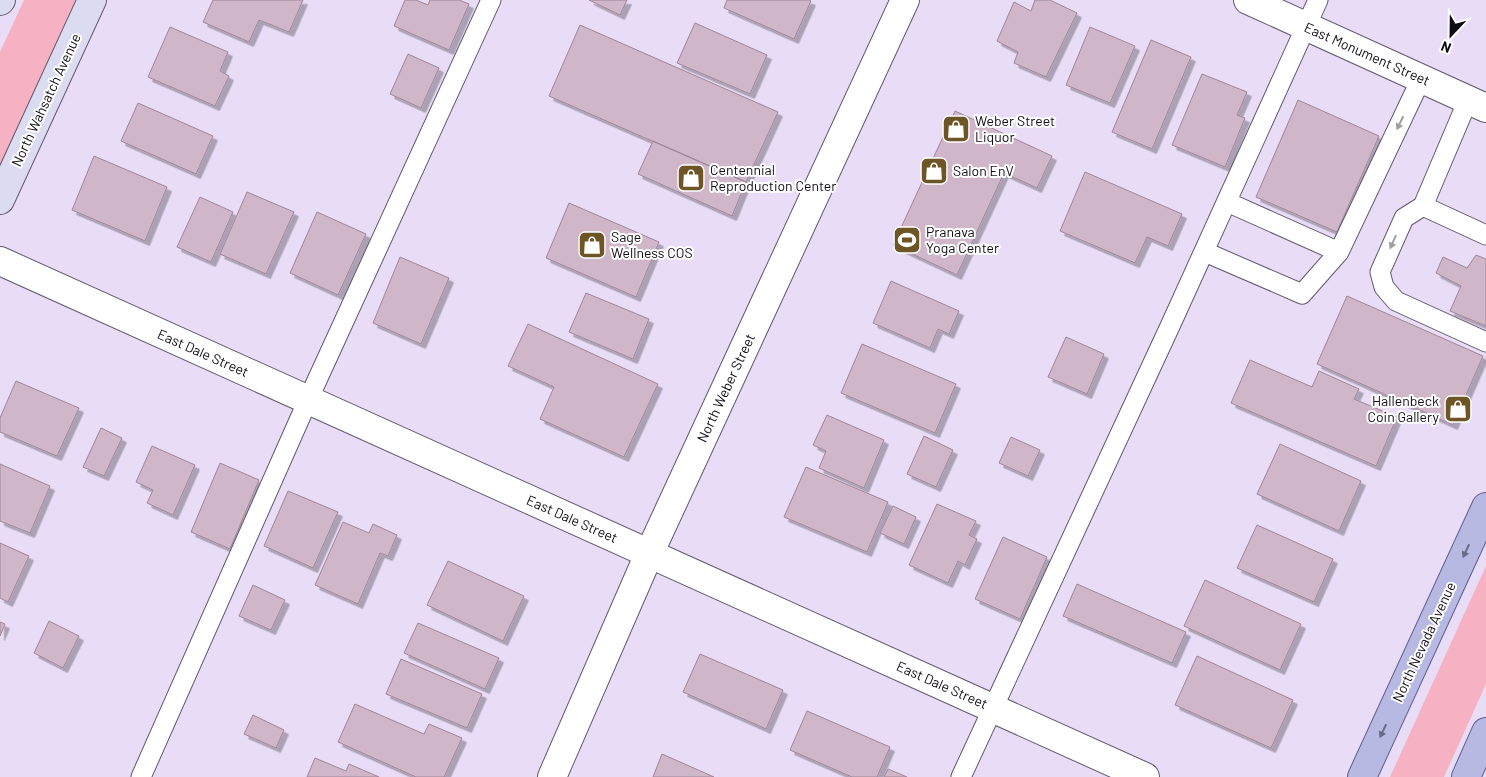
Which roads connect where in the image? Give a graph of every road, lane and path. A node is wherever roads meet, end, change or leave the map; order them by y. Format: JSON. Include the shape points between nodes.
{"nodes":[{"id":1,"x":92,"y":0,"type":"edge"},
{"id":2,"x":491,"y":0,"type":"edge"},
{"id":3,"x":905,"y":0,"type":"edge"},
{"id":4,"x":1248,"y":0,"type":"edge"},
{"id":5,"x":1318,"y":0,"type":"edge"},
{"id":6,"x":1306,"y":26,"type":"junction"},
{"id":7,"x":1421,"y":79,"type":"junction"},
{"id":8,"x":1477,"y":104,"type":"edge"},
{"id":9,"x":0,"y":200,"type":"edge"},
{"id":10,"x":1227,"y":202,"type":"junction"},
{"id":11,"x":1423,"y":206,"type":"junction"},
{"id":12,"x":1486,"y":235,"type":"edge"},
{"id":13,"x":1204,"y":252,"type":"junction"},
{"id":14,"x":1339,"y":252,"type":"junction"},
{"id":15,"x":0,"y":261,"type":"edge"},
{"id":16,"x":1486,"y":342,"type":"edge"},
{"id":17,"x":308,"y":400,"type":"junction"},
{"id":18,"x":1486,"y":507,"type":"edge"},
{"id":19,"x":649,"y":554,"type":"junction"},
{"id":20,"x":992,"y":708,"type":"junction"},
{"id":21,"x":1486,"y":732,"type":"edge"},
{"id":22,"x":141,"y":777,"type":"edge"},
{"id":23,"x":553,"y":777,"type":"edge"},
{"id":24,"x":961,"y":777,"type":"edge"},
{"id":25,"x":1144,"y":777,"type":"edge"},
{"id":26,"x":1362,"y":777,"type":"edge"},
{"id":27,"x":1466,"y":777,"type":"edge"}],
"edges":[{"from":1,"to":9,"type":"main road","name":"North Wahsatch Avenue"},
{"from":2,"to":17,"type":"lane"},
{"from":3,"to":19,"type":"street","name":"North Weber Street"},
{"from":4,"to":6,"type":"street","name":"East Monument Street"},
{"from":5,"to":6,"type":"lane"},
{"from":6,"to":7,"type":"street","name":"East Monument Street"},
{"from":6,"to":10,"type":"lane"},
{"from":7,"to":8,"type":"street","name":"East Monument Street"},
{"from":7,"to":14,"type":"lane","one_way":true},
{"from":8,"to":11,"type":"lane"},
{"from":10,"to":13,"type":"lane"},
{"from":10,"to":14,"type":"lane"},
{"from":11,"to":12,"type":"lane"},
{"from":11,"to":16,"type":"lane","one_way":true,"via":[[1404,218],[1380,272],[1384,288],[1396,301]]},
{"from":13,"to":14,"type":"lane","via":[[1302,294]]},
{"from":13,"to":20,"type":"lane"},
{"from":15,"to":17,"type":"street","name":"East Dale Street"},
{"from":17,"to":19,"type":"street","name":"East Dale Street"},
{"from":17,"to":22,"type":"lane"},
{"from":18,"to":26,"type":"main road","name":"North Nevada Avenue","one_way":true},
{"from":19,"to":20,"type":"street","name":"East Dale Street"},
{"from":19,"to":23,"type":"street","name":"North Weber Street"},
{"from":20,"to":24,"type":"lane"},
{"from":20,"to":25,"type":"street","name":"East Dale Street"},
{"from":21,"to":27,"type":"main road"}]}
